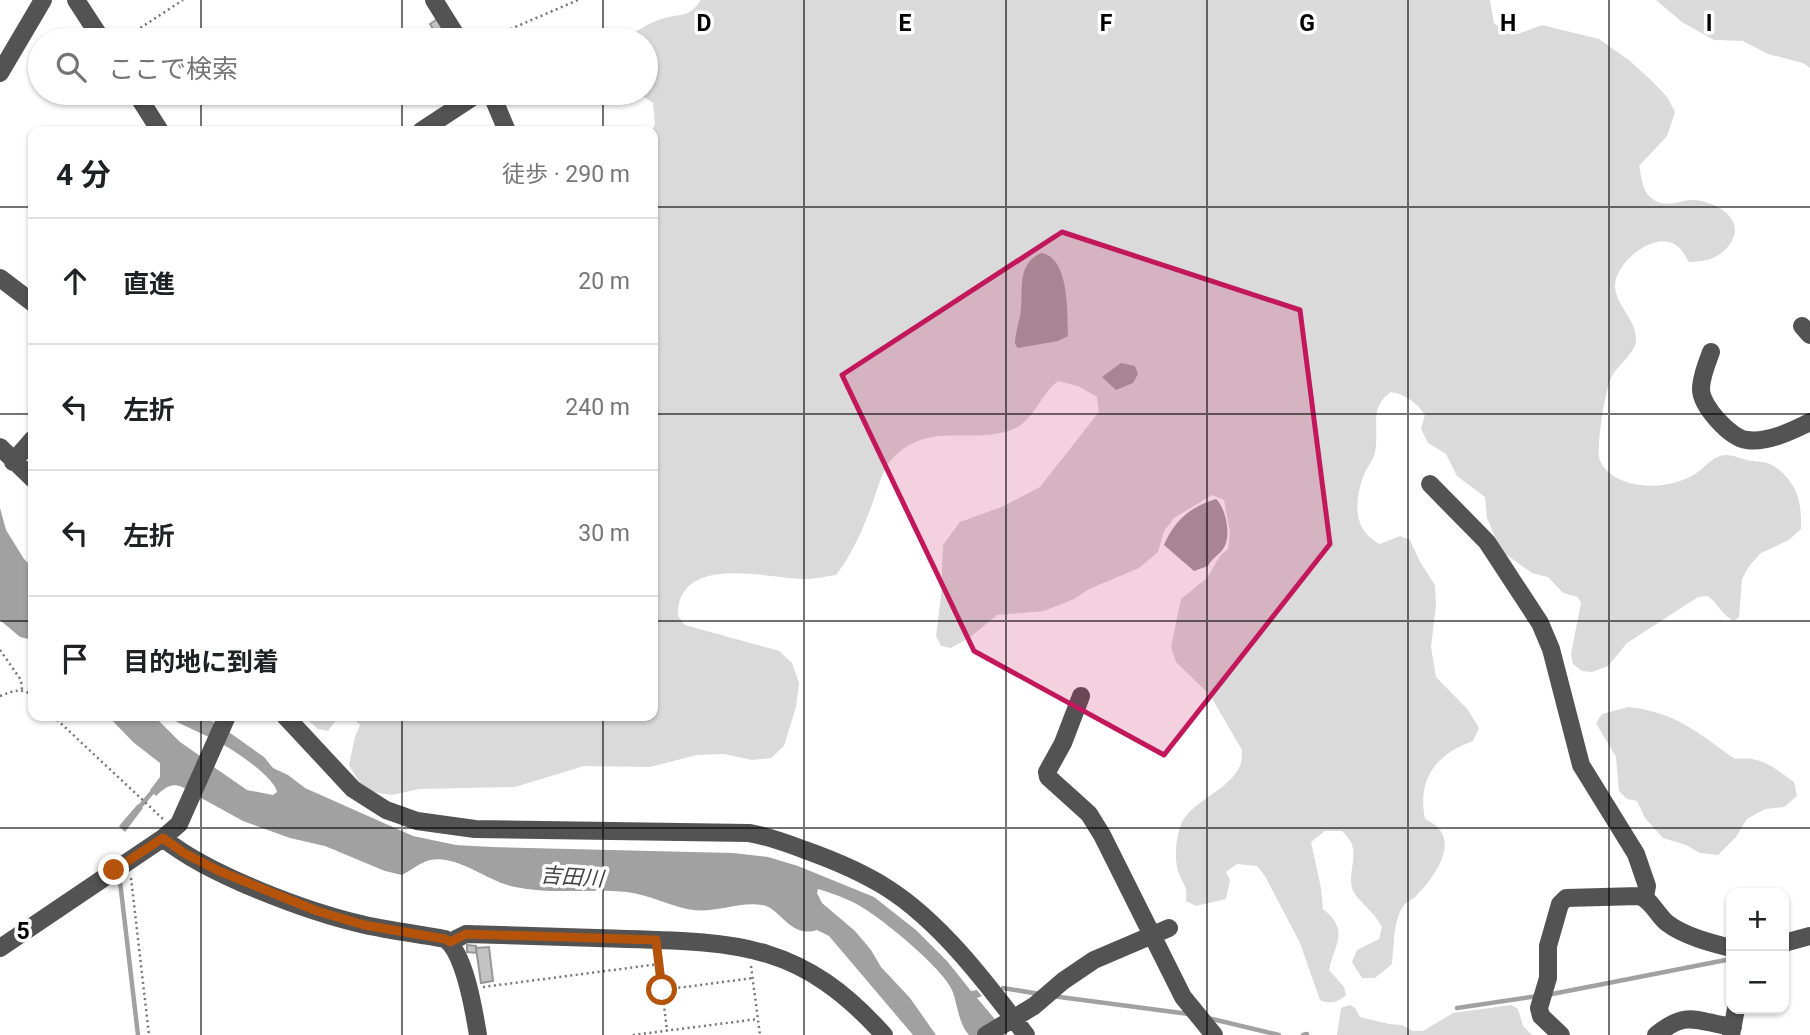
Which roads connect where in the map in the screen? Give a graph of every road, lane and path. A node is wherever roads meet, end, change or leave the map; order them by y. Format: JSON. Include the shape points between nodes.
{"nodes":[{"id":1,"x":43,"y":0,"type":"edge"},
{"id":2,"x":76,"y":0,"type":"edge"},
{"id":3,"x":183,"y":0,"type":"edge"},
{"id":4,"x":433,"y":0,"type":"edge"},
{"id":5,"x":578,"y":0,"type":"edge"},
{"id":6,"x":95,"y":28,"type":"edge"},
{"id":7,"x":140,"y":28,"type":"edge"},
{"id":8,"x":451,"y":28,"type":"edge"},
{"id":9,"x":513,"y":28,"type":"edge"},
{"id":10,"x":0,"y":73,"type":"edge"},
{"id":11,"x":144,"y":105,"type":"edge"},
{"id":12,"x":461,"y":105,"type":"edge"},
{"id":13,"x":496,"y":105,"type":"edge"},
{"id":14,"x":157,"y":126,"type":"edge"},
{"id":15,"x":429,"y":126,"type":"edge"},
{"id":16,"x":506,"y":126,"type":"edge"},
{"id":17,"x":0,"y":278,"type":"edge"},
{"id":18,"x":28,"y":299,"type":"edge"},
{"id":19,"x":1711,"y":352,"type":"dead end"},
{"id":20,"x":1810,"y":422,"type":"edge"},
{"id":21,"x":28,"y":445,"type":"edge"},
{"id":22,"x":0,"y":447,"type":"edge"},
{"id":23,"x":13,"y":462,"type":"junction"},
{"id":24,"x":28,"y":476,"type":"edge"},
{"id":25,"x":1430,"y":484,"type":"dead end"},
{"id":26,"x":0,"y":650,"type":"edge"},
{"id":27,"x":22,"y":690,"type":"junction"},
{"id":28,"x":28,"y":693,"type":"edge"},
{"id":29,"x":0,"y":695,"type":"edge"},
{"id":30,"x":1081,"y":696,"type":"dead end"},
{"id":31,"x":58,"y":721,"type":"edge"},
{"id":32,"x":225,"y":721,"type":"edge"},
{"id":33,"x":290,"y":721,"type":"edge"},
{"id":34,"x":170,"y":832,"type":"junction"},
{"id":35,"x":122,"y":865,"type":"junction"},
{"id":36,"x":1644,"y":897,"type":"junction"},
{"id":37,"x":1169,"y":928,"type":"dead end"},
{"id":38,"x":1810,"y":936,"type":"edge"},
{"id":39,"x":1152,"y":937,"type":"junction"},
{"id":40,"x":656,"y":940,"type":"junction"},
{"id":41,"x":450,"y":942,"type":"junction"},
{"id":42,"x":1789,"y":942,"type":"edge"},
{"id":43,"x":1726,"y":945,"type":"edge"},
{"id":44,"x":0,"y":948,"type":"edge"},
{"id":45,"x":754,"y":950,"type":"junction"},
{"id":46,"x":659,"y":964,"type":"junction"},
{"id":47,"x":753,"y":978,"type":"junction"},
{"id":48,"x":470,"y":989,"type":"junction"},
{"id":49,"x":662,"y":990,"type":"junction"},
{"id":50,"x":758,"y":1019,"type":"junction"},
{"id":51,"x":1009,"y":1020,"type":"junction"},
{"id":52,"x":1204,"y":1023,"type":"edge"},
{"id":53,"x":667,"y":1031,"type":"junction"},
{"id":54,"x":1732,"y":1031,"type":"edge"},
{"id":55,"x":149,"y":1035,"type":"edge"},
{"id":56,"x":478,"y":1035,"type":"edge"},
{"id":57,"x":633,"y":1035,"type":"edge"},
{"id":58,"x":760,"y":1035,"type":"edge"},
{"id":59,"x":884,"y":1035,"type":"edge"},
{"id":60,"x":986,"y":1035,"type":"edge"},
{"id":61,"x":1026,"y":1035,"type":"edge"},
{"id":62,"x":1561,"y":1035,"type":"edge"},
{"id":63,"x":1656,"y":1035,"type":"edge"}],
"edges":[{"from":1,"to":10,"type":"street"},
{"from":2,"to":6,"type":"street"},
{"from":3,"to":7,"type":"path"},
{"from":4,"to":8,"type":"street"},
{"from":5,"to":9,"type":"path"},
{"from":11,"to":14,"type":"street"},
{"from":12,"to":15,"type":"street"},
{"from":13,"to":16,"type":"street"},
{"from":17,"to":18,"type":"street"},
{"from":19,"to":20,"type":"street","via":[[1702,396],[1732,434],[1757,440]]},
{"from":21,"to":23,"type":"street"},
{"from":22,"to":23,"type":"street"},
{"from":23,"to":24,"type":"street"},
{"from":25,"to":36,"type":"street","via":[[1487,542],[1540,622],[1581,765],[1636,854],[1647,887]]},
{"from":26,"to":27,"type":"path","via":[[21,680]]},
{"from":27,"to":28,"type":"path"},
{"from":27,"to":29,"type":"path"},
{"from":30,"to":39,"type":"street","via":[[1047,772],[1052,782],[1089,814]]},
{"from":31,"to":34,"type":"path","via":[[167,823]]},
{"from":32,"to":34,"type":"street"},
{"from":33,"to":51,"type":"street","via":[[353,789],[386,810],[417,821],[475,829],[749,833],[819,855],[871,878],[906,903],[948,941]]},
{"from":34,"to":35,"type":"street"},
{"from":34,"to":41,"type":"street","via":[[184,853],[317,911]]},
{"from":35,"to":44,"type":"street"},
{"from":35,"to":55,"type":"path"},
{"from":36,"to":43,"type":"street","via":[[1662,919],[1679,930]]},
{"from":36,"to":62,"type":"street","via":[[1563,900],[1548,946],[1541,1016]]},
{"from":37,"to":39,"type":"street"},
{"from":38,"to":42,"type":"street"},
{"from":39,"to":51,"type":"street","via":[[1094,960]]},
{"from":39,"to":52,"type":"street","via":[[1183,998]]},
{"from":40,"to":41,"type":"street","via":[[466,934]]},
{"from":40,"to":45,"type":"street","via":[[730,944]]},
{"from":40,"to":46,"type":"path"},
{"from":41,"to":48,"type":"street"},
{"from":45,"to":47,"type":"path"},
{"from":45,"to":59,"type":"street","via":[[824,980]]},
{"from":46,"to":48,"type":"path"},
{"from":46,"to":49,"type":"path"},
{"from":47,"to":49,"type":"path"},
{"from":47,"to":50,"type":"path"},
{"from":48,"to":56,"type":"street"},
{"from":49,"to":53,"type":"path"},
{"from":50,"to":53,"type":"path"},
{"from":50,"to":58,"type":"path"},
{"from":51,"to":60,"type":"street"},
{"from":51,"to":61,"type":"street"},
{"from":53,"to":57,"type":"path"},
{"from":54,"to":63,"type":"street","via":[[1692,1018]]}]}
